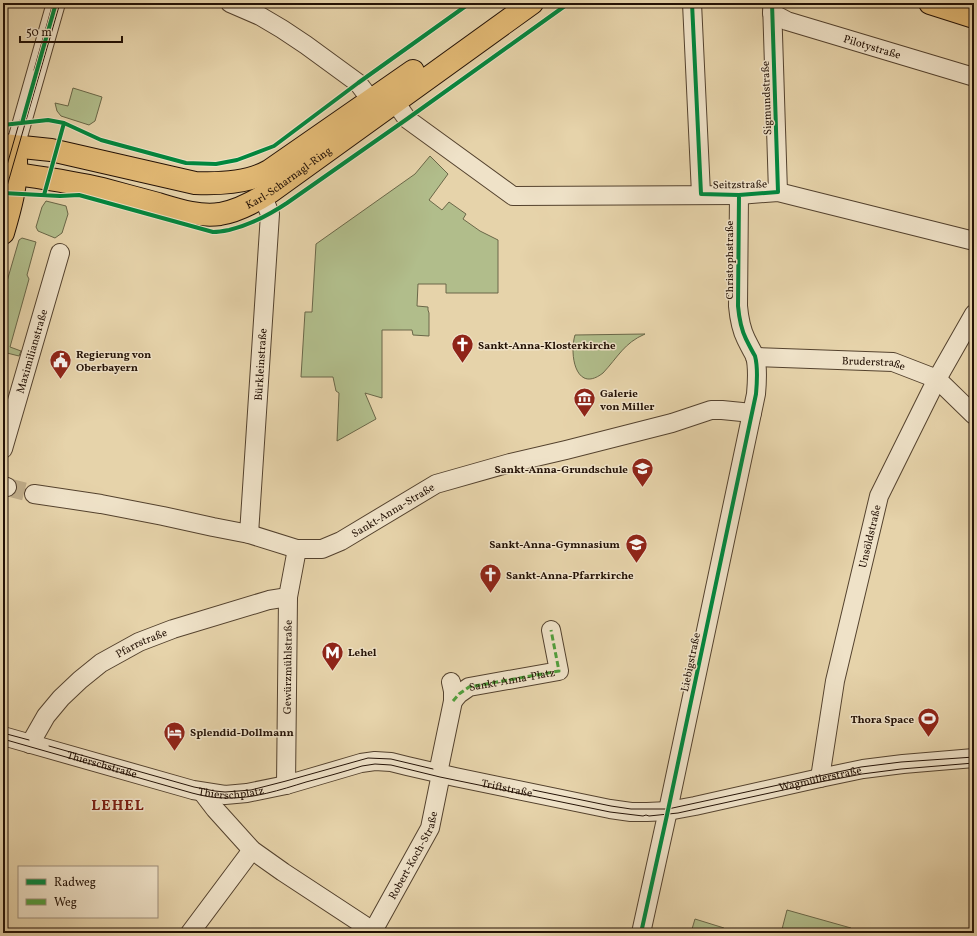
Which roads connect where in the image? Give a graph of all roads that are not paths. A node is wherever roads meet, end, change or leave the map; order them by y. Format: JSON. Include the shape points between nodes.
{"nodes":[{"id":1,"x":56,"y":3,"type":"edge"},
{"id":2,"x":230,"y":3,"type":"edge"},
{"id":3,"x":509,"y":3,"type":"edge"},
{"id":4,"x":532,"y":3,"type":"edge"},
{"id":5,"x":692,"y":3,"type":"edge"},
{"id":6,"x":930,"y":3,"type":"edge"},
{"id":7,"x":772,"y":8,"type":"edge"},
{"id":8,"x":974,"y":17,"type":"edge"},
{"id":9,"x":974,"y":77,"type":"edge"},
{"id":10,"x":371,"y":100,"type":"junction"},
{"id":11,"x":395,"y":102,"type":"junction"},
{"id":12,"x":9,"y":146,"type":"edge"},
{"id":13,"x":8,"y":171,"type":"edge"},
{"id":14,"x":214,"y":184,"type":"junction"},
{"id":15,"x":778,"y":192,"type":"junction"},
{"id":16,"x":701,"y":194,"type":"junction"},
{"id":17,"x":739,"y":195,"type":"junction"},
{"id":18,"x":263,"y":197,"type":"junction"},
{"id":19,"x":221,"y":214,"type":"junction"},
{"id":20,"x":3,"y":233,"type":"edge"},
{"id":21,"x":974,"y":241,"type":"edge"},
{"id":22,"x":60,"y":253,"type":"dead end"},
{"id":23,"x":974,"y":314,"type":"edge"},
{"id":24,"x":755,"y":357,"type":"junction"},
{"id":25,"x":937,"y":379,"type":"junction"},
{"id":26,"x":756,"y":394,"type":"joint"},
{"id":27,"x":752,"y":413,"type":"junction"},
{"id":28,"x":974,"y":415,"type":"edge"},
{"id":29,"x":3,"y":449,"type":"edge"},
{"id":30,"x":34,"y":494,"type":"tunnel mouth"},
{"id":31,"x":249,"y":534,"type":"junction"},
{"id":32,"x":297,"y":549,"type":"junction"},
{"id":33,"x":288,"y":597,"type":"junction"},
{"id":34,"x":551,"y":630,"type":"dead end"},
{"id":35,"x":451,"y":682,"type":"dead end"},
{"id":36,"x":453,"y":701,"type":"junction"},
{"id":37,"x":3,"y":736,"type":"edge"},
{"id":38,"x":30,"y":744,"type":"junction"},
{"id":39,"x":974,"y":758,"type":"edge"},
{"id":40,"x":347,"y":768,"type":"joint"},
{"id":41,"x":440,"y":774,"type":"junction"},
{"id":42,"x":820,"y":778,"type":"junction"},
{"id":43,"x":286,"y":785,"type":"junction"},
{"id":44,"x":202,"y":792,"type":"junction"},
{"id":45,"x":668,"y":811,"type":"junction"},
{"id":46,"x":252,"y":850,"type":"junction"},
{"id":47,"x":373,"y":932,"type":"edge"},
{"id":48,"x":190,"y":933,"type":"edge"},
{"id":49,"x":641,"y":933,"type":"edge"}],
"edges":[{"from":1,"to":12,"type":"street"},
{"from":2,"to":10,"type":"street","via":[[282,28],[358,83]]},
{"from":3,"to":10,"type":"main road","name":"Karl-Scharnagl-Ring"},
{"from":4,"to":11,"type":"main road","name":"Karl-Scharnagl-Ring"},
{"from":5,"to":16,"type":"street"},
{"from":6,"to":8,"type":"main road"},
{"from":7,"to":9,"type":"street","name":"Pilotystraße","via":[[787,21]]},
{"from":7,"to":15,"type":"street","name":"Sigmundstraße"},
{"from":10,"to":14,"type":"main road","name":"Karl-Scharnagl-Ring","via":[[269,171],[249,178]]},
{"from":11,"to":16,"type":"street","name":"Seitzstraße","via":[[407,119],[513,196]]},
{"from":11,"to":18,"type":"main road","name":"Karl-Scharnagl-Ring"},
{"from":12,"to":13,"type":"main road"},
{"from":12,"to":14,"type":"main road","name":"Karl-Scharnagl-Ring","via":[[51,150],[194,184]]},
{"from":13,"to":19,"type":"main road","name":"Karl-Scharnagl-Ring","via":[[101,189],[180,211],[200,215]]},
{"from":13,"to":20,"type":"main road","via":[[9,213]]},
{"from":14,"to":19,"type":"main road","via":[[224,199]]},
{"from":15,"to":17,"type":"street","name":"Seitzstraße"},
{"from":15,"to":21,"type":"street","name":"Seitzstraße"},
{"from":16,"to":17,"type":"street","name":"Seitzstraße"},
{"from":17,"to":24,"type":"street","name":"Christophstraße","via":[[738,306],[742,330]]},
{"from":18,"to":19,"type":"main road","name":"Karl-Scharnagl-Ring"},
{"from":18,"to":31,"type":"street","name":"Bürkleinstraße","via":[[270,214]]},
{"from":22,"to":29,"type":"street","name":"Maximilianstraße"},
{"from":23,"to":25,"type":"street","name":"Unsöldstraße"},
{"from":24,"to":25,"type":"street","name":"Bruderstraße","via":[[893,362]]},
{"from":24,"to":26,"type":"street","name":"Christophstraße"},
{"from":25,"to":28,"type":"street","name":"Bruderstraße"},
{"from":25,"to":42,"type":"street","name":"Unsöldstraße","via":[[878,496],[835,681]]},
{"from":26,"to":27,"type":"street","name":"Liebigstraße"},
{"from":27,"to":32,"type":"street","name":"Sankt-Anna-Straße","via":[[711,410],[664,425],[449,480],[436,484],[341,541],[322,549]]},
{"from":27,"to":45,"type":"street","name":"Liebigstraße"},
{"from":30,"to":31,"type":"street","name":"Sankt-Anna-Straße","via":[[101,504]]},
{"from":31,"to":32,"type":"street","name":"Sankt-Anna-Straße"},
{"from":32,"to":33,"type":"street","name":"Gewürzmühlstraße"},
{"from":33,"to":38,"type":"street","name":"Pfarrstraße","via":[[269,600],[173,628],[107,659],[61,698],[46,716]]},
{"from":33,"to":43,"type":"street","name":"Gewürzmühlstraße"},
{"from":34,"to":36,"type":"street","name":"Sankt-Anna-Platz","via":[[559,671],[469,687]]},
{"from":35,"to":36,"type":"street"},
{"from":36,"to":41,"type":"street"},
{"from":37,"to":38,"type":"street","name":"Thierschstraße"},
{"from":38,"to":44,"type":"street","name":"Thierschstraße"},
{"from":39,"to":42,"type":"street","name":"Wagmüllerstraße","via":[[863,769]]},
{"from":40,"to":41,"type":"street","name":"Triftstraße","via":[[375,761],[391,762]]},
{"from":40,"to":43,"type":"street","name":"Thierschplatz"},
{"from":41,"to":45,"type":"street","name":"Triftstraße","via":[[610,809],[636,812]]},
{"from":41,"to":47,"type":"street","name":"Robert-Koch-Straße","via":[[430,828]]},
{"from":42,"to":45,"type":"street","name":"Wagmüllerstraße"},
{"from":43,"to":44,"type":"street","name":"Thierschplatz","via":[[225,796]]},
{"from":44,"to":46,"type":"street","name":"Thierschplatz"},
{"from":45,"to":49,"type":"street","name":"Liebigstraße"},
{"from":46,"to":47,"type":"street","name":"Thierschplatz"},
{"from":46,"to":48,"type":"street"}]}
